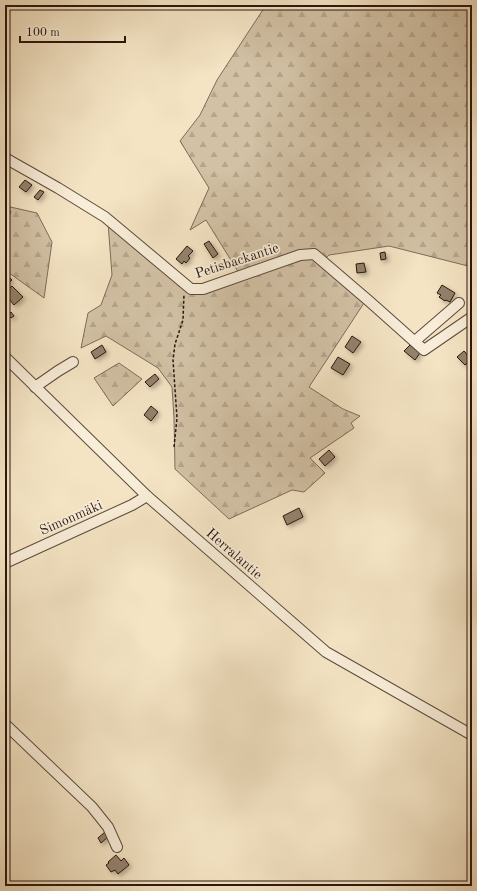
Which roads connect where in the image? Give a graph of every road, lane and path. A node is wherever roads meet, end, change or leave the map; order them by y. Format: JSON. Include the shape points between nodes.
{"nodes":[{"id":1,"x":5,"y":158,"type":"edge"},
{"id":2,"x":186,"y":284,"type":"junction"},
{"id":3,"x":459,"y":303,"type":"dead end"},
{"id":4,"x":472,"y":317,"type":"edge"},
{"id":5,"x":415,"y":341,"type":"junction"},
{"id":6,"x":5,"y":357,"type":"edge"},
{"id":7,"x":73,"y":362,"type":"dead end"},
{"id":8,"x":35,"y":387,"type":"junction"},
{"id":9,"x":174,"y":447,"type":"dead end"},
{"id":10,"x":147,"y":496,"type":"junction"},
{"id":11,"x":5,"y":563,"type":"edge"},
{"id":12,"x":5,"y":724,"type":"edge"},
{"id":13,"x":472,"y":735,"type":"edge"},
{"id":14,"x":117,"y":847,"type":"dead end"}],
"edges":[{"from":1,"to":2,"type":"street","name":"Petisbackantie","via":[[105,217]]},
{"from":2,"to":5,"type":"street","name":"Petisbackantie","via":[[191,289],[203,289],[300,255],[314,254]]},
{"from":2,"to":9,"type":"path","via":[[183,320],[173,360],[177,418]]},
{"from":3,"to":5,"type":"street"},
{"from":4,"to":5,"type":"street","name":"Petisbackantie","via":[[424,350]]},
{"from":6,"to":8,"type":"street","name":"Herralantie"},
{"from":7,"to":8,"type":"street"},
{"from":8,"to":10,"type":"street","name":"Herralantie"},
{"from":10,"to":11,"type":"street","name":"Simonmäki"},
{"from":10,"to":13,"type":"street","name":"Herralantie","via":[[326,652]]},
{"from":12,"to":14,"type":"street","via":[[92,807],[108,827]]}]}
